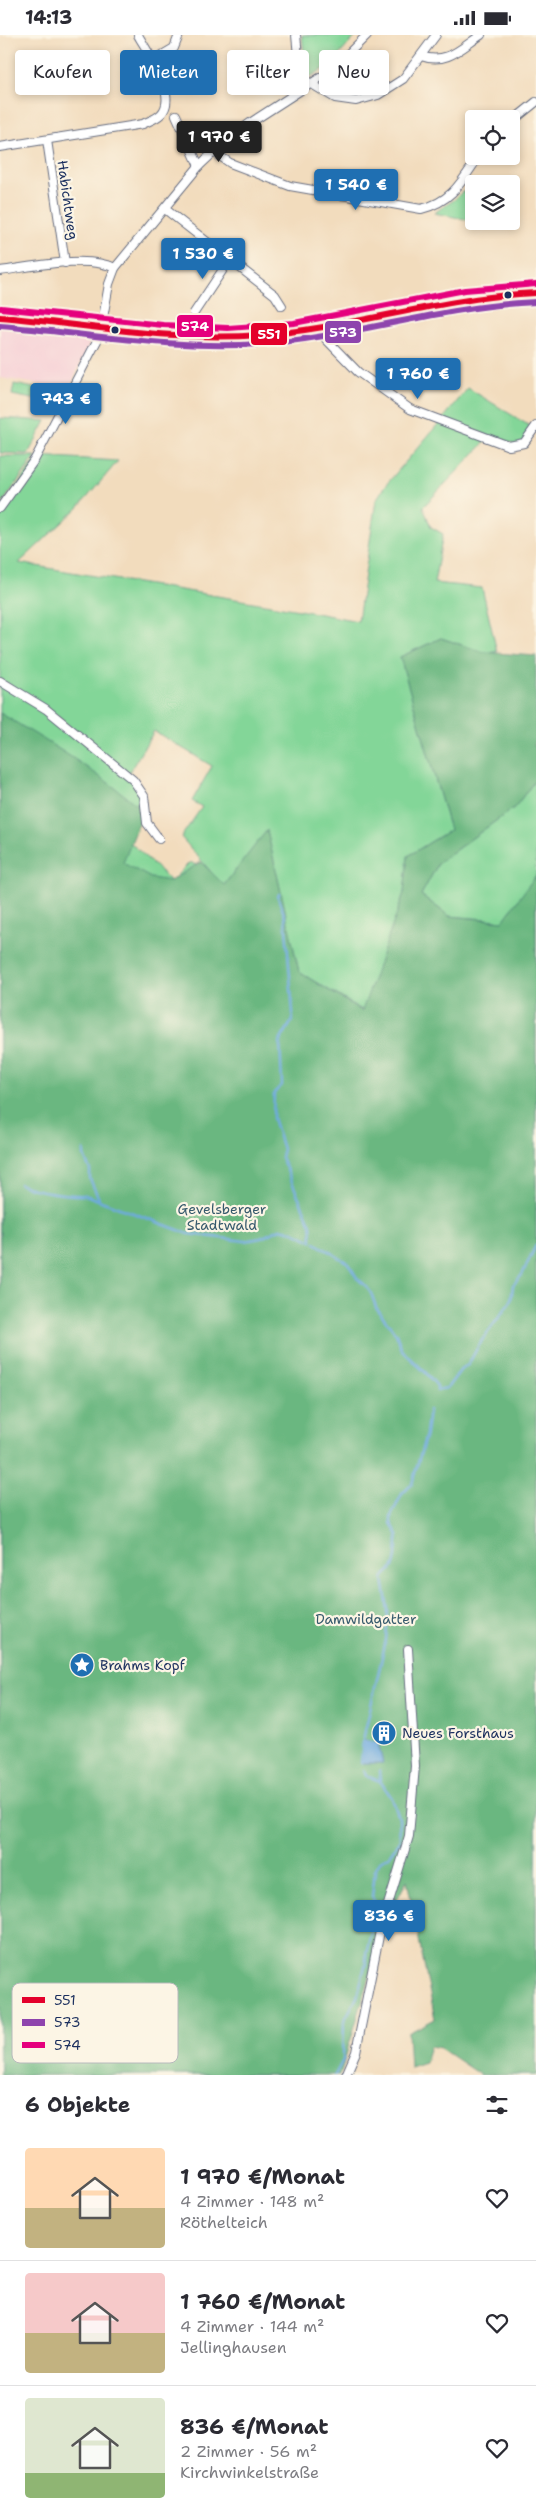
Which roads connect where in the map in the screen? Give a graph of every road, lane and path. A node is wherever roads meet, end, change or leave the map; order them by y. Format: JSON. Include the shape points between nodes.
{"nodes":[{"id":1,"x":138,"y":35,"type":"edge"},
{"id":2,"x":296,"y":35,"type":"edge"},
{"id":3,"x":368,"y":35,"type":"edge"},
{"id":4,"x":436,"y":35,"type":"edge"},
{"id":5,"x":481,"y":35,"type":"edge"},
{"id":6,"x":179,"y":37,"type":"edge"},
{"id":7,"x":146,"y":50,"type":"edge"},
{"id":8,"x":169,"y":50,"type":"edge"},
{"id":9,"x":297,"y":50,"type":"edge"},
{"id":10,"x":421,"y":56,"type":"junction"},
{"id":11,"x":309,"y":84,"type":"joint"},
{"id":12,"x":166,"y":95,"type":"edge"},
{"id":13,"x":292,"y":95,"type":"edge"},
{"id":14,"x":536,"y":102,"type":"edge"},
{"id":15,"x":176,"y":115,"type":"dead end"},
{"id":16,"x":520,"y":115,"type":"edge"},
{"id":17,"x":47,"y":140,"type":"junction"},
{"id":18,"x":0,"y":147,"type":"edge"},
{"id":19,"x":214,"y":151,"type":"junction"},
{"id":20,"x":473,"y":165,"type":"edge"},
{"id":21,"x":199,"y":166,"type":"junction"},
{"id":22,"x":165,"y":209,"type":"junction"},
{"id":23,"x":230,"y":259,"type":"junction"},
{"id":24,"x":65,"y":263,"type":"junction"},
{"id":25,"x":115,"y":268,"type":"junction"},
{"id":26,"x":0,"y":271,"type":"edge"},
{"id":27,"x":536,"y":293,"type":"edge"},
{"id":28,"x":282,"y":306,"type":"dead end"},
{"id":29,"x":194,"y":313,"type":"dead end"},
{"id":30,"x":0,"y":317,"type":"edge"},
{"id":31,"x":101,"y":327,"type":"junction"},
{"id":32,"x":316,"y":329,"type":"junction"},
{"id":33,"x":536,"y":426,"type":"edge"},
{"id":34,"x":0,"y":508,"type":"edge"},
{"id":35,"x":0,"y":681,"type":"edge"},
{"id":36,"x":159,"y":839,"type":"dead end"},
{"id":37,"x":408,"y":1649,"type":"dead end"},
{"id":38,"x":346,"y":2075,"type":"edge"}],
"edges":[{"from":1,"to":7,"type":"street"},
{"from":2,"to":9,"type":"street"},
{"from":3,"to":11,"type":"street","via":[[332,70]]},
{"from":4,"to":10,"type":"street"},
{"from":5,"to":10,"type":"street","via":[[442,59]]},
{"from":6,"to":8,"type":"street"},
{"from":10,"to":11,"type":"street","via":[[403,79],[378,95],[356,101],[335,98]]},
{"from":12,"to":17,"type":"street","via":[[161,114],[143,124]]},
{"from":13,"to":19,"type":"street"},
{"from":14,"to":16,"type":"street"},
{"from":15,"to":21,"type":"street"},
{"from":17,"to":18,"type":"street"},
{"from":17,"to":24,"type":"street","name":"Habichtweg"},
{"from":19,"to":20,"type":"street","via":[[230,163],[290,186],[421,209],[436,206],[446,199]]},
{"from":19,"to":21,"type":"street"},
{"from":21,"to":22,"type":"street"},
{"from":22,"to":23,"type":"street"},
{"from":22,"to":25,"type":"street"},
{"from":23,"to":28,"type":"street","via":[[275,295]]},
{"from":23,"to":29,"type":"street"},
{"from":24,"to":25,"type":"street","via":[[104,263]]},
{"from":24,"to":26,"type":"street"},
{"from":25,"to":31,"type":"street"},
{"from":27,"to":32,"type":"street","via":[[448,300]]},
{"from":30,"to":31,"type":"street"},
{"from":31,"to":32,"type":"street","via":[[218,337]]},
{"from":31,"to":34,"type":"street","via":[[100,335],[36,459]]},
{"from":32,"to":33,"type":"street","via":[[358,372],[410,409],[510,446],[524,443]]},
{"from":35,"to":36,"type":"street","via":[[46,709],[133,780],[144,796],[147,823]]},
{"from":37,"to":38,"type":"street","via":[[415,1766],[409,1836],[380,1931],[356,2052]]}]}
